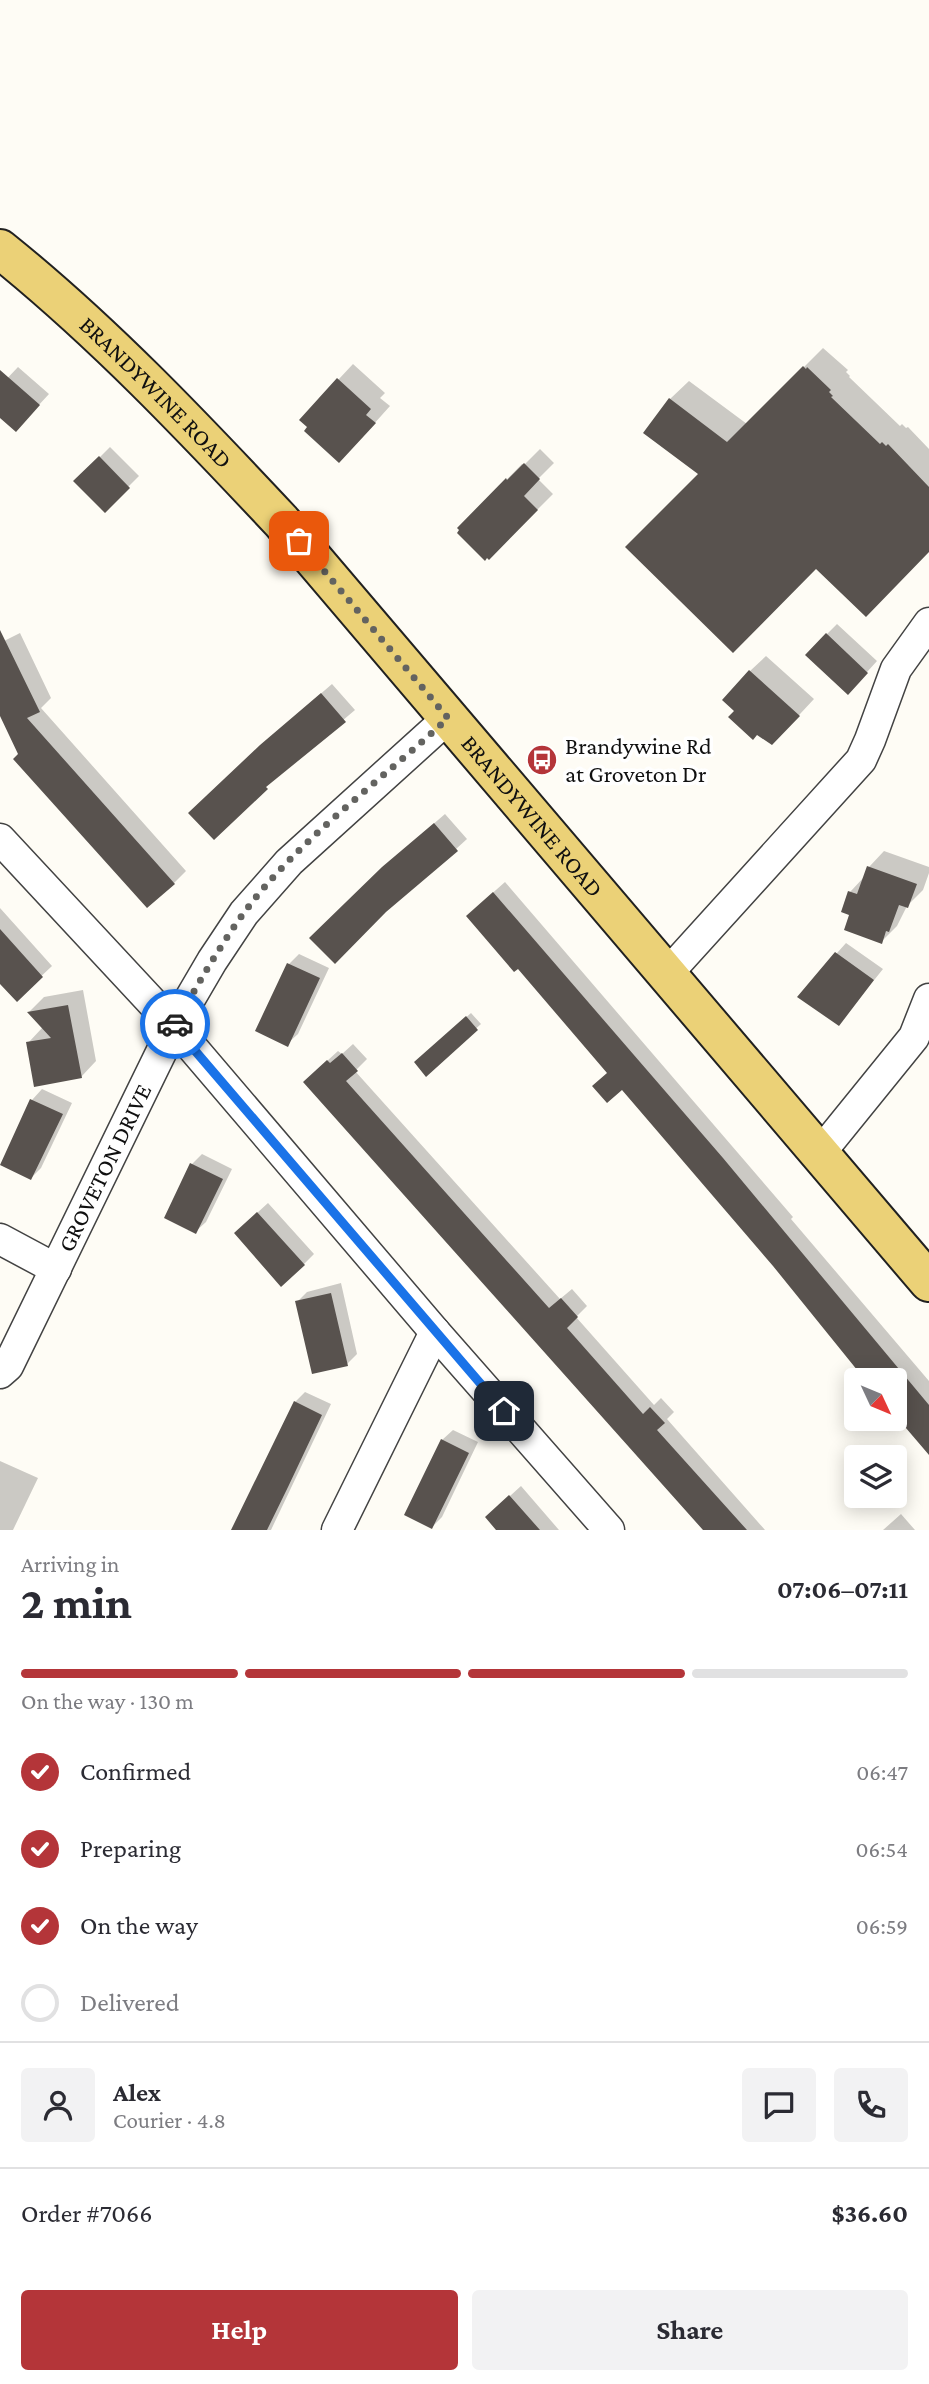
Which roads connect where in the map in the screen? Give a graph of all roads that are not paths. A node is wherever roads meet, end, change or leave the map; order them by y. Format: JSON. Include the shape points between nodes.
{"nodes":[{"id":1,"x":0,"y":249,"type":"edge"},
{"id":2,"x":929,"y":623,"type":"edge"},
{"id":3,"x":448,"y":718,"type":"junction"},
{"id":4,"x":0,"y":839,"type":"edge"},
{"id":5,"x":667,"y":974,"type":"junction"},
{"id":6,"x":929,"y":999,"type":"edge"},
{"id":7,"x":174,"y":1026,"type":"junction"},
{"id":8,"x":820,"y":1153,"type":"junction"},
{"id":9,"x":0,"y":1239,"type":"edge"},
{"id":10,"x":56,"y":1269,"type":"junction"},
{"id":11,"x":929,"y":1282,"type":"edge"},
{"id":12,"x":435,"y":1332,"type":"junction"},
{"id":13,"x":0,"y":1373,"type":"edge"},
{"id":14,"x":337,"y":1530,"type":"edge"},
{"id":15,"x":608,"y":1530,"type":"edge"}],
"edges":[{"from":1,"to":3,"type":"main road","name":"BRANDYWINE ROAD","via":[[170,402],[281,521]]},
{"from":2,"to":5,"type":"street","via":[[896,669],[861,760]]},
{"from":3,"to":5,"type":"main road","name":"BRANDYWINE ROAD"},
{"from":3,"to":7,"type":"street","name":"GROVETON DRIVE","via":[[280,872],[244,913]]},
{"from":4,"to":7,"type":"street"},
{"from":5,"to":8,"type":"main road","name":"BRANDYWINE ROAD"},
{"from":6,"to":8,"type":"street","via":[[914,1037]]},
{"from":7,"to":10,"type":"street","name":"GROVETON DRIVE"},
{"from":7,"to":12,"type":"street"},
{"from":8,"to":11,"type":"main road","name":"BRANDYWINE ROAD"},
{"from":9,"to":10,"type":"street","name":"GROVETON DRIVE"},
{"from":10,"to":13,"type":"street","name":"GROVETON DRIVE","via":[[8,1366]]},
{"from":12,"to":14,"type":"street"},
{"from":12,"to":15,"type":"street"}]}
